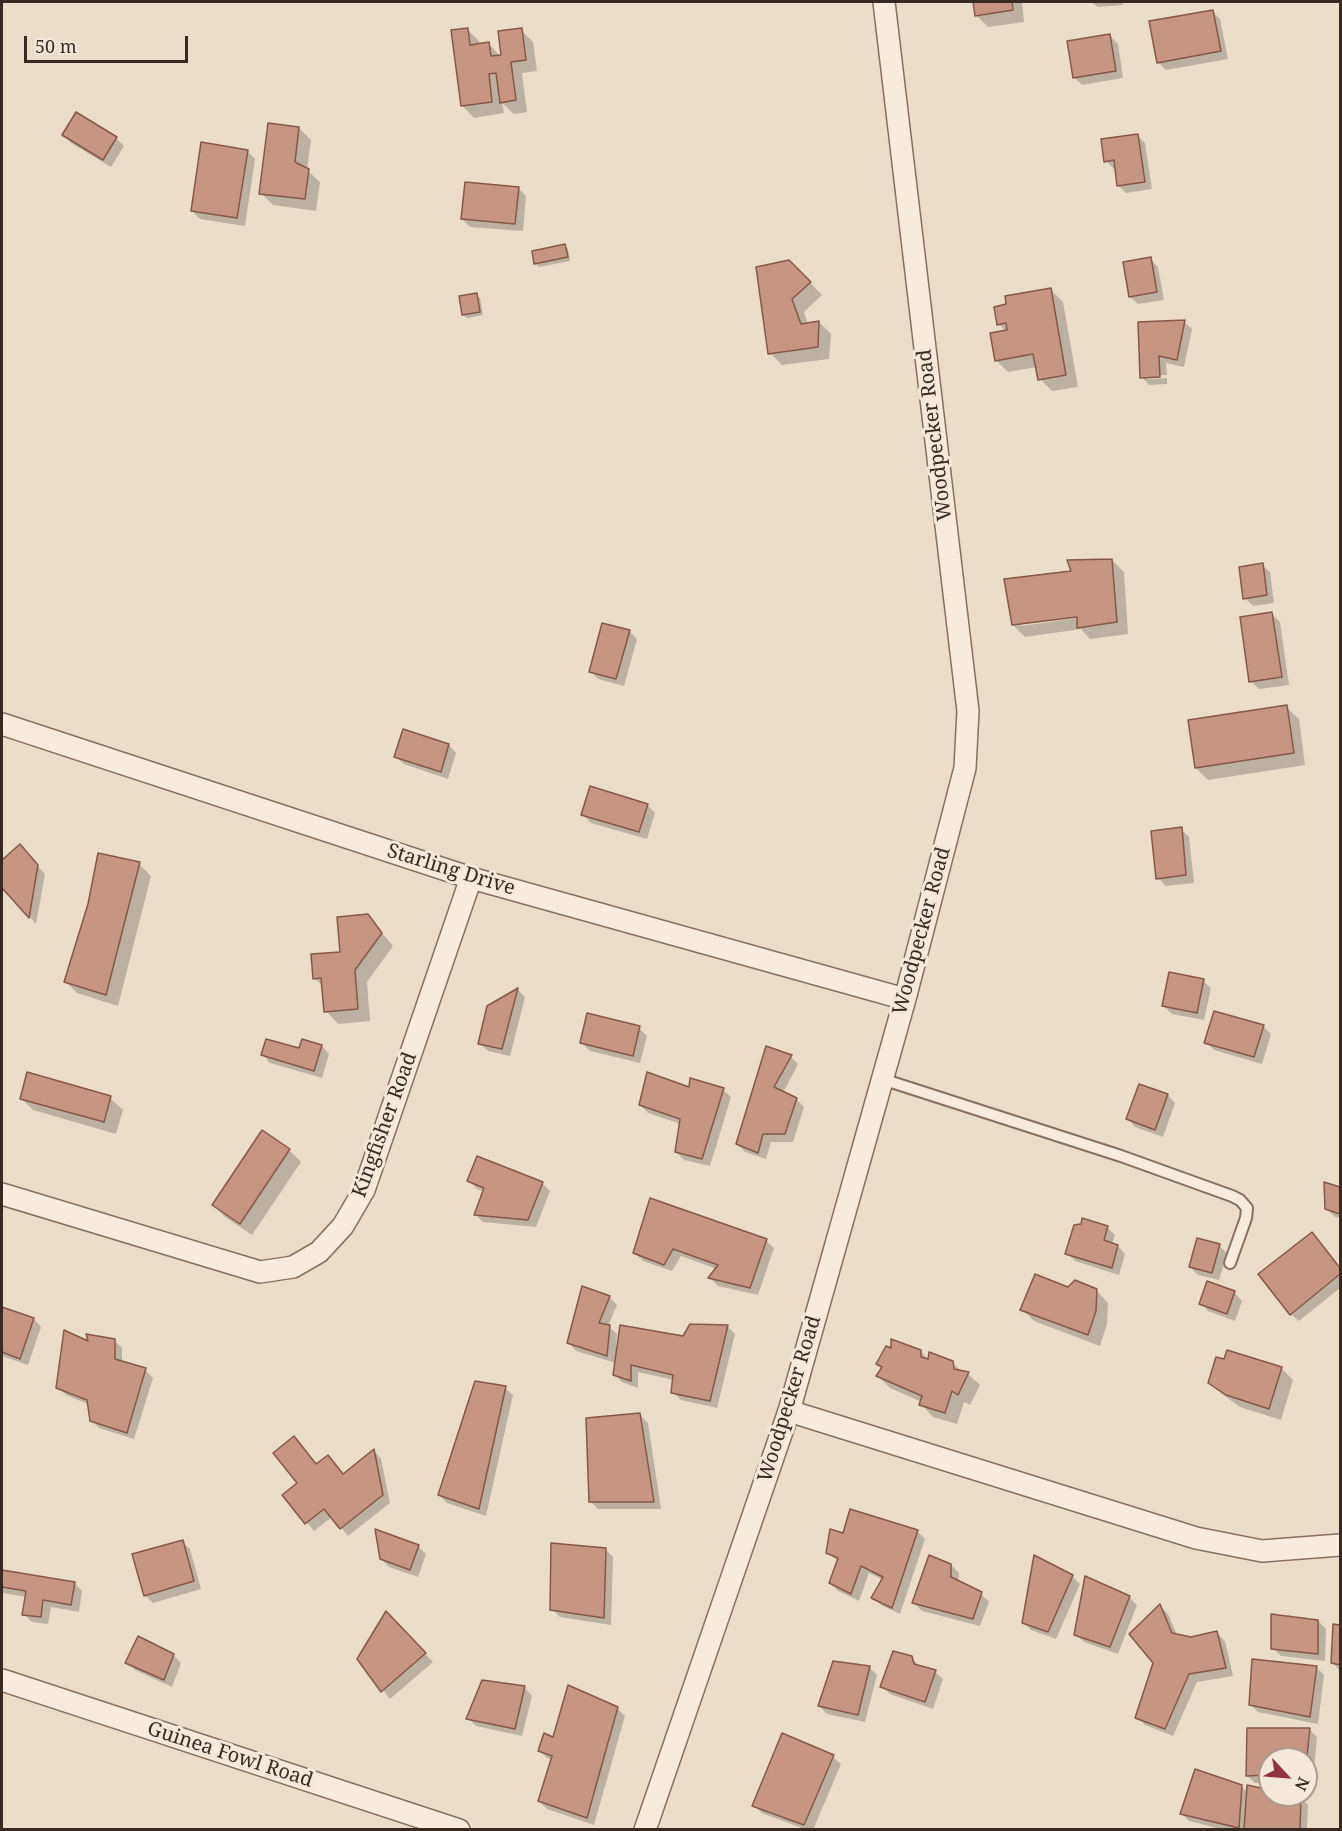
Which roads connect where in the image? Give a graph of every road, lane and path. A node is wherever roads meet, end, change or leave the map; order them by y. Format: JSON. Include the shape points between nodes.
{"nodes":[{"id":1,"x":884,"y":2,"type":"edge"},
{"id":2,"x":2,"y":724,"type":"edge"},
{"id":3,"x":471,"y":878,"type":"junction"},
{"id":4,"x":905,"y":999,"type":"junction"},
{"id":5,"x":882,"y":1079,"type":"junction"},
{"id":6,"x":2,"y":1194,"type":"edge"},
{"id":7,"x":1230,"y":1263,"type":"dead end"},
{"id":8,"x":789,"y":1411,"type":"junction"},
{"id":9,"x":1341,"y":1545,"type":"edge"},
{"id":10,"x":2,"y":1680,"type":"edge"},
{"id":11,"x":459,"y":1830,"type":"edge"},
{"id":12,"x":645,"y":1830,"type":"edge"}],
"edges":[{"from":1,"to":4,"type":"street","name":"Woodpecker Road","via":[[968,711],[965,768]]},
{"from":2,"to":3,"type":"street","name":"Starling Drive"},
{"from":3,"to":4,"type":"street","name":"Starling Drive"},
{"from":3,"to":6,"type":"street","name":"Kingfisher Road","via":[[364,1190],[344,1226],[320,1252],[292,1267],[260,1272]]},
{"from":4,"to":5,"type":"street","name":"Woodpecker Road"},
{"from":5,"to":7,"type":"lane","via":[[1121,1156],[1240,1200],[1247,1208],[1246,1218]]},
{"from":5,"to":8,"type":"street","name":"Woodpecker Road"},
{"from":8,"to":9,"type":"street","via":[[1196,1538],[1262,1551]]},
{"from":8,"to":12,"type":"street","name":"Woodpecker Road"},
{"from":10,"to":11,"type":"street","name":"Guinea Fowl Road"}]}
